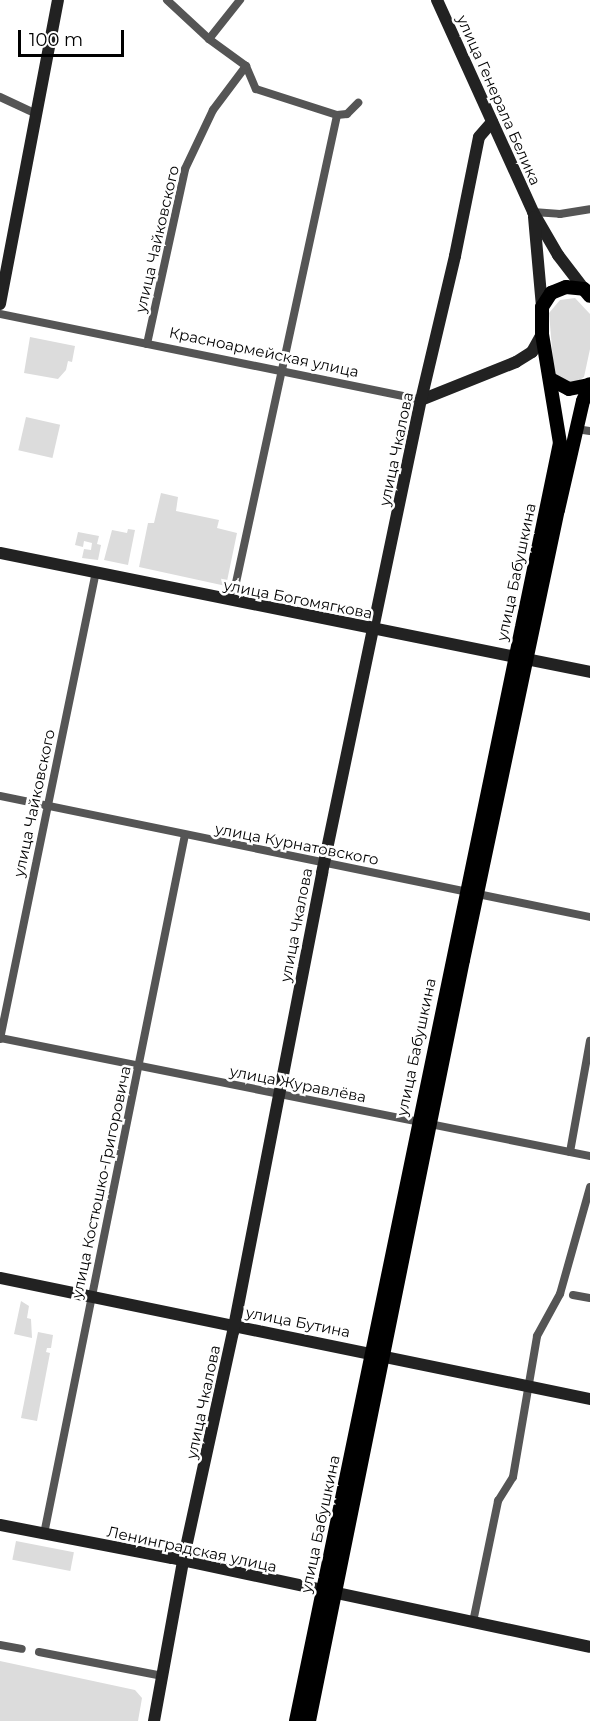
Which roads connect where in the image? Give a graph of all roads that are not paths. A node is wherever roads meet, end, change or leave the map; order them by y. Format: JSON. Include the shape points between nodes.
{"nodes":[{"id":1,"x":58,"y":0,"type":"edge"},
{"id":2,"x":167,"y":0,"type":"edge"},
{"id":3,"x":240,"y":0,"type":"edge"},
{"id":4,"x":437,"y":0,"type":"edge"},
{"id":5,"x":209,"y":39,"type":"junction"},
{"id":6,"x":246,"y":66,"type":"junction"},
{"id":7,"x":0,"y":97,"type":"edge"},
{"id":8,"x":358,"y":103,"type":"dead end"},
{"id":9,"x":36,"y":114,"type":"junction"},
{"id":10,"x":337,"y":116,"type":"junction"},
{"id":11,"x":492,"y":122,"type":"junction"},
{"id":12,"x":590,"y":209,"type":"edge"},
{"id":13,"x":533,"y":212,"type":"junction"},
{"id":14,"x":587,"y":293,"type":"edge"},
{"id":15,"x":0,"y":304,"type":"edge"},
{"id":16,"x":542,"y":307,"type":"junction"},
{"id":17,"x":0,"y":314,"type":"edge"},
{"id":18,"x":542,"y":334,"type":"junction"},
{"id":19,"x":147,"y":344,"type":"junction"},
{"id":20,"x":516,"y":362,"type":"junction"},
{"id":21,"x":284,"y":371,"type":"junction"},
{"id":22,"x":550,"y":374,"type":"junction"},
{"id":23,"x":590,"y":384,"type":"edge"},
{"id":24,"x":421,"y":400,"type":"junction"},
{"id":25,"x":583,"y":430,"type":"edge"},
{"id":26,"x":0,"y":553,"type":"edge"},
{"id":27,"x":96,"y":573,"type":"junction"},
{"id":28,"x":232,"y":601,"type":"junction"},
{"id":29,"x":373,"y":630,"type":"junction"},
{"id":30,"x":522,"y":657,"type":"junction"},
{"id":31,"x":590,"y":672,"type":"edge"},
{"id":32,"x":0,"y":796,"type":"edge"},
{"id":33,"x":47,"y":806,"type":"junction"},
{"id":34,"x":185,"y":835,"type":"junction"},
{"id":35,"x":324,"y":863,"type":"junction"},
{"id":36,"x":472,"y":892,"type":"junction"},
{"id":37,"x":590,"y":917,"type":"edge"},
{"id":38,"x":0,"y":1038,"type":"edge"},
{"id":39,"x":590,"y":1041,"type":"edge"},
{"id":40,"x":138,"y":1065,"type":"junction"},
{"id":41,"x":278,"y":1093,"type":"junction"},
{"id":42,"x":424,"y":1122,"type":"junction"},
{"id":43,"x":570,"y":1152,"type":"junction"},
{"id":44,"x":590,"y":1156,"type":"edge"},
{"id":45,"x":590,"y":1187,"type":"edge"},
{"id":46,"x":0,"y":1278,"type":"edge"},
{"id":47,"x":91,"y":1295,"type":"junction"},
{"id":48,"x":573,"y":1295,"type":"dead end"},
{"id":49,"x":590,"y":1298,"type":"edge"},
{"id":50,"x":234,"y":1324,"type":"junction"},
{"id":51,"x":378,"y":1354,"type":"junction"},
{"id":52,"x":527,"y":1385,"type":"junction"},
{"id":53,"x":590,"y":1399,"type":"edge"},
{"id":54,"x":0,"y":1525,"type":"edge"},
{"id":55,"x":45,"y":1534,"type":"junction"},
{"id":56,"x":183,"y":1561,"type":"junction"},
{"id":57,"x":329,"y":1593,"type":"junction"},
{"id":58,"x":472,"y":1622,"type":"junction"},
{"id":59,"x":0,"y":1645,"type":"edge"},
{"id":60,"x":590,"y":1647,"type":"edge"},
{"id":61,"x":22,"y":1649,"type":"dead end"},
{"id":62,"x":39,"y":1652,"type":"dead end"},
{"id":63,"x":163,"y":1676,"type":"junction"},
{"id":64,"x":154,"y":1721,"type":"edge"},
{"id":65,"x":296,"y":1721,"type":"edge"},
{"id":66,"x":309,"y":1721,"type":"edge"}],
"edges":[{"from":1,"to":9,"type":"main road"},
{"from":2,"to":5,"type":"street"},
{"from":3,"to":5,"type":"street"},
{"from":4,"to":11,"type":"main road","name":"улица Генерала Белика"},
{"from":5,"to":6,"type":"street"},
{"from":6,"to":10,"type":"street","via":[[256,88]]},
{"from":6,"to":19,"type":"street","name":"улица Чайковского","via":[[213,110],[185,169]]},
{"from":7,"to":9,"type":"street"},
{"from":8,"to":10,"type":"street","via":[[347,114]]},
{"from":9,"to":15,"type":"main road"},
{"from":10,"to":21,"type":"street"},
{"from":11,"to":13,"type":"main road","name":"улица Генерала Белика"},
{"from":11,"to":24,"type":"main road","name":"улица Чкалова","via":[[479,137]]},
{"from":12,"to":13,"type":"street","via":[[560,214]]},
{"from":13,"to":14,"type":"main road","via":[[558,255]]},
{"from":13,"to":16,"type":"main road"},
{"from":14,"to":16,"type":"main road","via":[[574,287],[558,289],[546,297]]},
{"from":16,"to":18,"type":"main road","name":"улица Бабушкина"},
{"from":17,"to":19,"type":"street","name":"Красноармейская улица"},
{"from":18,"to":20,"type":"main road","via":[[531,352]]},
{"from":18,"to":22,"type":"main road","name":"улица Бабушкина"},
{"from":19,"to":21,"type":"street","name":"Красноармейская улица"},
{"from":20,"to":22,"type":"main road","via":[[536,360]]},
{"from":20,"to":24,"type":"main road"},
{"from":21,"to":24,"type":"street","name":"Красноармейская улица"},
{"from":21,"to":28,"type":"street"},
{"from":22,"to":23,"type":"main road","via":[[569,389]]},
{"from":22,"to":30,"type":"main road","name":"улица Бабушкина","via":[[560,443]]},
{"from":23,"to":25,"type":"main road","name":"улица Бабушкина","via":[[582,400]]},
{"from":24,"to":29,"type":"main road","name":"улица Чкалова"},
{"from":25,"to":30,"type":"main road","name":"улица Бабушкина"},
{"from":26,"to":27,"type":"main road","name":"улица Богомягкова"},
{"from":27,"to":28,"type":"main road","name":"улица Богомягкова"},
{"from":27,"to":33,"type":"street","name":"улица Чайковского"},
{"from":28,"to":29,"type":"main road","name":"улица Богомягкова"},
{"from":29,"to":30,"type":"main road","name":"улица Богомягкова"},
{"from":29,"to":35,"type":"main road","name":"улица Чкалова"},
{"from":30,"to":31,"type":"main road","name":"улица Богомягкова"},
{"from":30,"to":36,"type":"main road","name":"улица Бабушкина"},
{"from":32,"to":33,"type":"street","name":"улица Курнатовского"},
{"from":33,"to":34,"type":"street","name":"улица Курнатовского"},
{"from":33,"to":38,"type":"street","name":"улица Чайковского"},
{"from":34,"to":35,"type":"street","name":"улица Курнатовского"},
{"from":34,"to":40,"type":"street","name":"улица Костюшко-Григоровича"},
{"from":35,"to":36,"type":"street","name":"улица Курнатовского"},
{"from":35,"to":41,"type":"main road","name":"улица Чкалова"},
{"from":36,"to":37,"type":"street","name":"улица Курнатовского"},
{"from":36,"to":42,"type":"main road","name":"улица Бабушкина"},
{"from":38,"to":40,"type":"street","name":"улица Журавлёва"},
{"from":39,"to":43,"type":"street"},
{"from":40,"to":41,"type":"street","name":"улица Журавлёва"},
{"from":40,"to":47,"type":"street","name":"улица Костюшко-Григоровича"},
{"from":41,"to":42,"type":"street","name":"улица Журавлёва"},
{"from":41,"to":50,"type":"main road","name":"улица Чкалова"},
{"from":42,"to":43,"type":"street","name":"улица Журавлёва"},
{"from":42,"to":51,"type":"main road","name":"улица Бабушкина"},
{"from":43,"to":44,"type":"street","name":"улица Журавлёва"},
{"from":45,"to":52,"type":"street","via":[[560,1294],[537,1336]]},
{"from":46,"to":47,"type":"main road","name":"улица Бутина"},
{"from":47,"to":50,"type":"main road","name":"улица Бутина"},
{"from":47,"to":55,"type":"street","name":"улица Костюшко-Григоровича"},
{"from":48,"to":49,"type":"street"},
{"from":50,"to":51,"type":"main road","name":"улица Бутина"},
{"from":50,"to":56,"type":"main road","name":"улица Чкалова"},
{"from":51,"to":52,"type":"main road","name":"улица Бутина"},
{"from":51,"to":57,"type":"main road","name":"улица Бабушкина"},
{"from":52,"to":53,"type":"main road","name":"улица Бутина"},
{"from":52,"to":58,"type":"street","via":[[513,1477],[498,1501]]},
{"from":54,"to":55,"type":"main road","name":"Ленинградская улица"},
{"from":55,"to":56,"type":"main road","name":"Ленинградская улица"},
{"from":56,"to":57,"type":"main road","name":"Ленинградская улица"},
{"from":56,"to":63,"type":"main road","name":"улица Чкалова"},
{"from":57,"to":58,"type":"main road","name":"Ленинградская улица"},
{"from":57,"to":65,"type":"main road","name":"улица Бабушкина"},
{"from":57,"to":66,"type":"main road","name":"улица Бабушкина"},
{"from":58,"to":60,"type":"main road","name":"Ленинградская улица"},
{"from":59,"to":61,"type":"street"},
{"from":62,"to":63,"type":"street"},
{"from":63,"to":64,"type":"main road","name":"улица Чкалова"}]}
